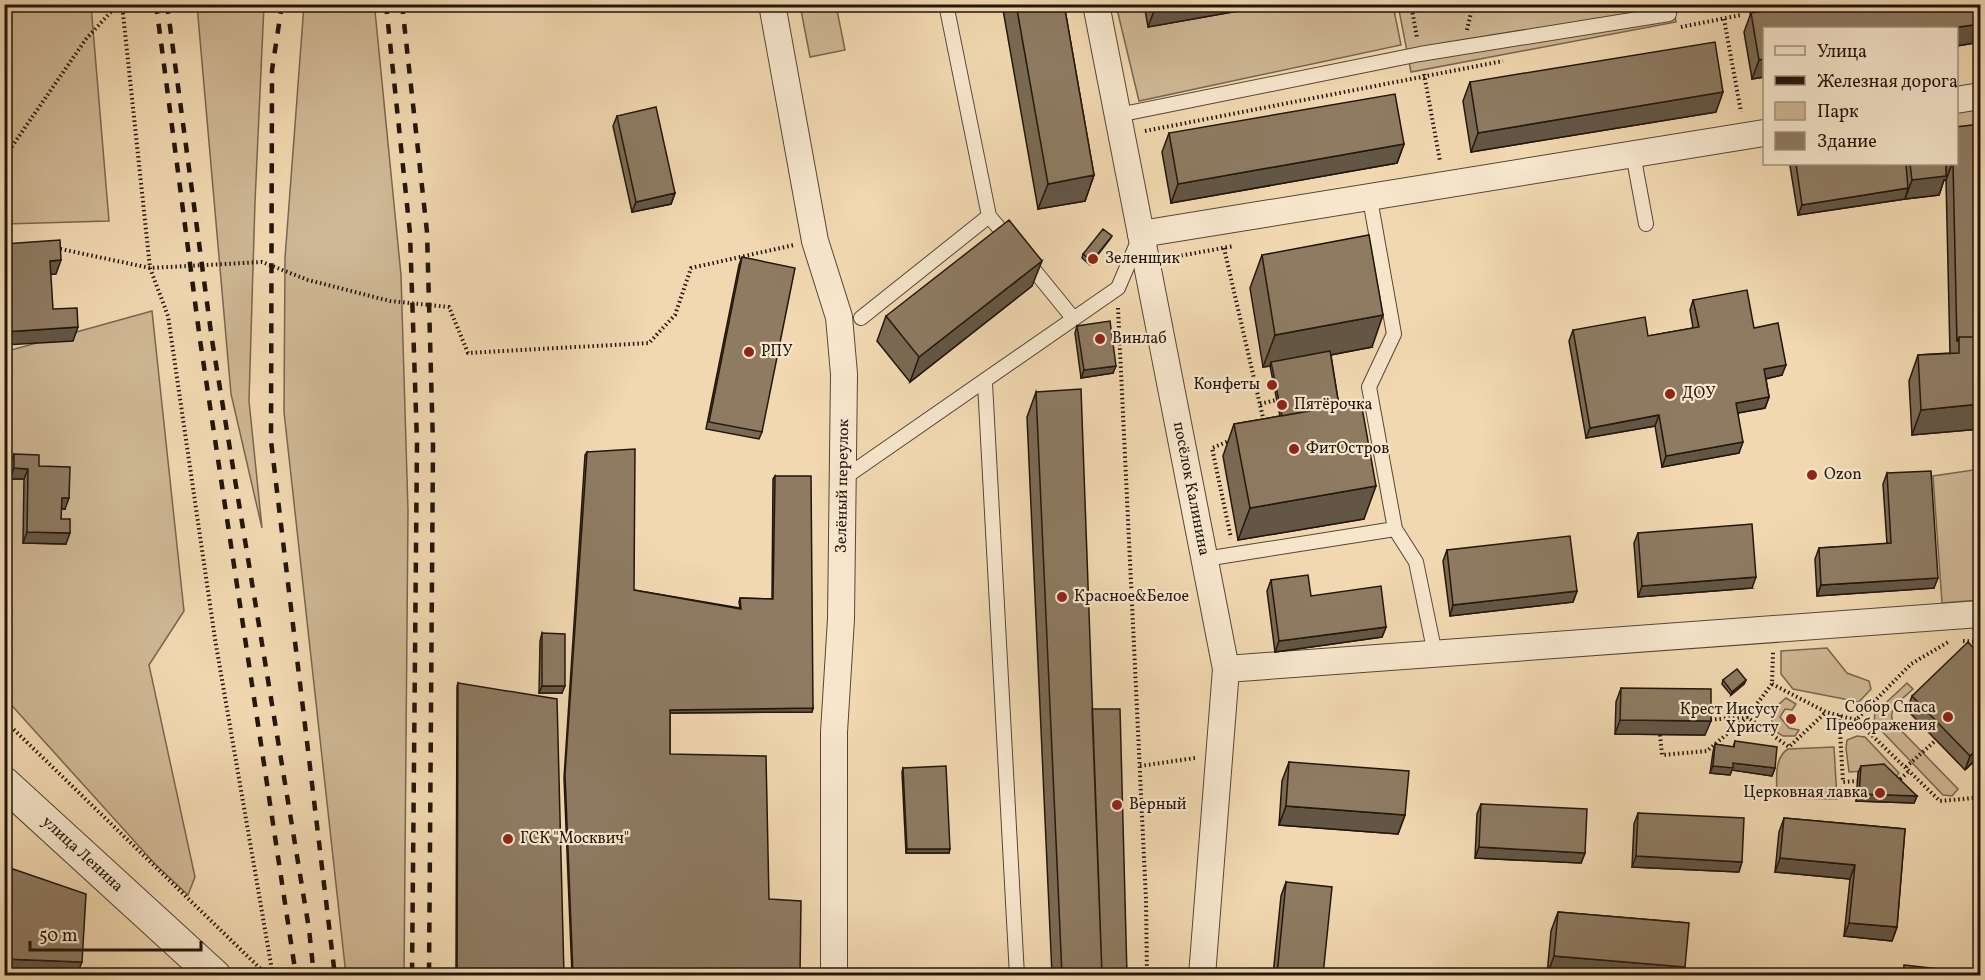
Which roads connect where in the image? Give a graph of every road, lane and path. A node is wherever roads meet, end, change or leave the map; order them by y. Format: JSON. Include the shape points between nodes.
{"nodes":[{"id":1,"x":118,"y":4,"type":"edge"},
{"id":2,"x":122,"y":4,"type":"edge"},
{"id":3,"x":772,"y":4,"type":"edge"},
{"id":4,"x":946,"y":4,"type":"edge"},
{"id":5,"x":1096,"y":4,"type":"edge"},
{"id":6,"x":1411,"y":4,"type":"edge"},
{"id":7,"x":1667,"y":4,"type":"edge"},
{"id":8,"x":1801,"y":4,"type":"edge"},
{"id":9,"x":1757,"y":12,"type":"joint"},
{"id":10,"x":1724,"y":19,"type":"junction"},
{"id":11,"x":1677,"y":28,"type":"dead end"},
{"id":12,"x":1420,"y":54,"type":"junction"},
{"id":13,"x":1514,"y":59,"type":"dead end"},
{"id":14,"x":1424,"y":76,"type":"junction"},
{"id":15,"x":1980,"y":96,"type":"edge"},
{"id":16,"x":1958,"y":100,"type":"edge"},
{"id":17,"x":1742,"y":118,"type":"dead end"},
{"id":18,"x":1120,"y":125,"type":"junction"},
{"id":19,"x":1763,"y":133,"type":"edge"},
{"id":20,"x":1633,"y":154,"type":"junction"},
{"id":21,"x":4,"y":158,"type":"edge"},
{"id":22,"x":1445,"y":186,"type":"junction"},
{"id":23,"x":1370,"y":198,"type":"junction"},
{"id":24,"x":989,"y":216,"type":"junction"},
{"id":25,"x":1646,"y":224,"type":"dead end"},
{"id":26,"x":1141,"y":234,"type":"junction"},
{"id":27,"x":815,"y":241,"type":"junction"},
{"id":28,"x":54,"y":248,"type":"edge"},
{"id":29,"x":1224,"y":248,"type":"dead end"},
{"id":30,"x":150,"y":268,"type":"junction"},
{"id":31,"x":1118,"y":288,"type":"junction"},
{"id":32,"x":861,"y":318,"type":"dead end"},
{"id":33,"x":1073,"y":318,"type":"junction"},
{"id":34,"x":985,"y":383,"type":"junction"},
{"id":35,"x":1276,"y":400,"type":"edge"},
{"id":36,"x":1260,"y":404,"type":"junction"},
{"id":37,"x":1265,"y":426,"type":"edge"},
{"id":38,"x":1233,"y":439,"type":"dead end"},
{"id":39,"x":844,"y":478,"type":"junction"},
{"id":40,"x":1395,"y":529,"type":"junction"},
{"id":41,"x":1235,"y":554,"type":"junction"},
{"id":42,"x":1205,"y":559,"type":"junction"},
{"id":43,"x":1980,"y":614,"type":"edge"},
{"id":44,"x":1768,"y":629,"type":"junction"},
{"id":45,"x":1980,"y":642,"type":"edge"},
{"id":46,"x":1435,"y":654,"type":"junction"},
{"id":47,"x":1226,"y":669,"type":"junction"},
{"id":48,"x":1772,"y":684,"type":"junction"},
{"id":49,"x":1826,"y":712,"type":"junction"},
{"id":50,"x":1839,"y":715,"type":"junction"},
{"id":51,"x":1747,"y":717,"type":"junction"},
{"id":52,"x":4,"y":720,"type":"edge"},
{"id":53,"x":1706,"y":720,"type":"edge"},
{"id":54,"x":1856,"y":720,"type":"junction"},
{"id":55,"x":1660,"y":735,"type":"edge"},
{"id":56,"x":1936,"y":740,"type":"edge"},
{"id":57,"x":1220,"y":755,"type":"junction"},
{"id":58,"x":1140,"y":766,"type":"junction"},
{"id":59,"x":1907,"y":769,"type":"junction"},
{"id":60,"x":1858,"y":781,"type":"edge"},
{"id":61,"x":4,"y":783,"type":"edge"},
{"id":62,"x":1894,"y":784,"type":"edge"},
{"id":63,"x":1980,"y":792,"type":"edge"},
{"id":64,"x":215,"y":975,"type":"edge"},
{"id":65,"x":268,"y":975,"type":"edge"},
{"id":66,"x":273,"y":975,"type":"edge"},
{"id":67,"x":834,"y":975,"type":"edge"},
{"id":68,"x":1017,"y":975,"type":"edge"},
{"id":69,"x":1147,"y":975,"type":"edge"},
{"id":70,"x":1202,"y":975,"type":"edge"}],
"edges":[{"from":1,"to":21,"type":"path","via":[[86,39]]},
{"from":2,"to":30,"type":"path"},
{"from":3,"to":27,"type":"street","name":"Зелёный переулок"},
{"from":4,"to":24,"type":"lane"},
{"from":5,"to":18,"type":"street","name":"посёлок Калинина"},
{"from":6,"to":12,"type":"path"},
{"from":7,"to":12,"type":"lane","via":[[1669,14]]},
{"from":8,"to":9,"type":"lane"},
{"from":9,"to":10,"type":"path"},
{"from":10,"to":11,"type":"path"},
{"from":10,"to":17,"type":"path"},
{"from":12,"to":14,"type":"path"},
{"from":12,"to":18,"type":"lane"},
{"from":13,"to":14,"type":"path"},
{"from":14,"to":18,"type":"path"},
{"from":14,"to":22,"type":"path"},
{"from":15,"to":16,"type":"street"},
{"from":18,"to":26,"type":"street","name":"посёлок Калинина"},
{"from":19,"to":20,"type":"street"},
{"from":20,"to":22,"type":"street"},
{"from":20,"to":25,"type":"lane"},
{"from":22,"to":23,"type":"street"},
{"from":23,"to":26,"type":"street"},
{"from":23,"to":40,"type":"lane","via":[[1394,334],[1370,387]]},
{"from":24,"to":32,"type":"lane"},
{"from":24,"to":33,"type":"lane"},
{"from":26,"to":31,"type":"lane"},
{"from":26,"to":42,"type":"street","name":"посёлок Калинина"},
{"from":27,"to":30,"type":"path","via":[[691,268],[675,315],[650,343],[468,353],[449,307],[390,301],[308,280],[262,262]]},
{"from":27,"to":39,"type":"street","name":"Зелёный переулок","via":[[839,317],[844,374]]},
{"from":28,"to":30,"type":"path"},
{"from":29,"to":36,"type":"path"},
{"from":30,"to":66,"type":"path","via":[[168,316],[215,639]]},
{"from":31,"to":33,"type":"lane"},
{"from":31,"to":58,"type":"path"},
{"from":33,"to":34,"type":"lane"},
{"from":34,"to":39,"type":"lane"},
{"from":34,"to":68,"type":"lane"},
{"from":35,"to":36,"type":"path"},
{"from":36,"to":37,"type":"path"},
{"from":38,"to":41,"type":"path","via":[[1212,448]]},
{"from":39,"to":67,"type":"street","name":"Зелёный переулок","via":[[834,732]]},
{"from":40,"to":41,"type":"lane"},
{"from":40,"to":46,"type":"lane","via":[[1416,562]]},
{"from":41,"to":42,"type":"lane"},
{"from":42,"to":47,"type":"street","name":"посёлок Калинина"},
{"from":43,"to":44,"type":"street"},
{"from":44,"to":46,"type":"street"},
{"from":44,"to":48,"type":"path","via":[[1773,648]]},
{"from":45,"to":54,"type":"path","via":[[1949,641],[1911,664]]},
{"from":46,"to":47,"type":"street"},
{"from":47,"to":57,"type":"street","name":"посёлок Калинина"},
{"from":48,"to":49,"type":"path"},
{"from":48,"to":51,"type":"path"},
{"from":49,"to":50,"type":"path"},
{"from":49,"to":51,"type":"path","via":[[1789,747]]},
{"from":50,"to":54,"type":"path"},
{"from":50,"to":60,"type":"path","via":[[1843,782]]},
{"from":51,"to":53,"type":"path"},
{"from":51,"to":55,"type":"path","via":[[1707,751],[1662,755]]},
{"from":52,"to":65,"type":"path"},
{"from":54,"to":59,"type":"path"},
{"from":56,"to":59,"type":"path"},
{"from":57,"to":58,"type":"path"},
{"from":57,"to":70,"type":"street","name":"посёлок Калинина"},
{"from":58,"to":69,"type":"path"},
{"from":59,"to":62,"type":"path"},
{"from":59,"to":63,"type":"path","via":[[1940,801],[1974,798]]},
{"from":61,"to":64,"type":"street","name":"улица Ленина"}]}
